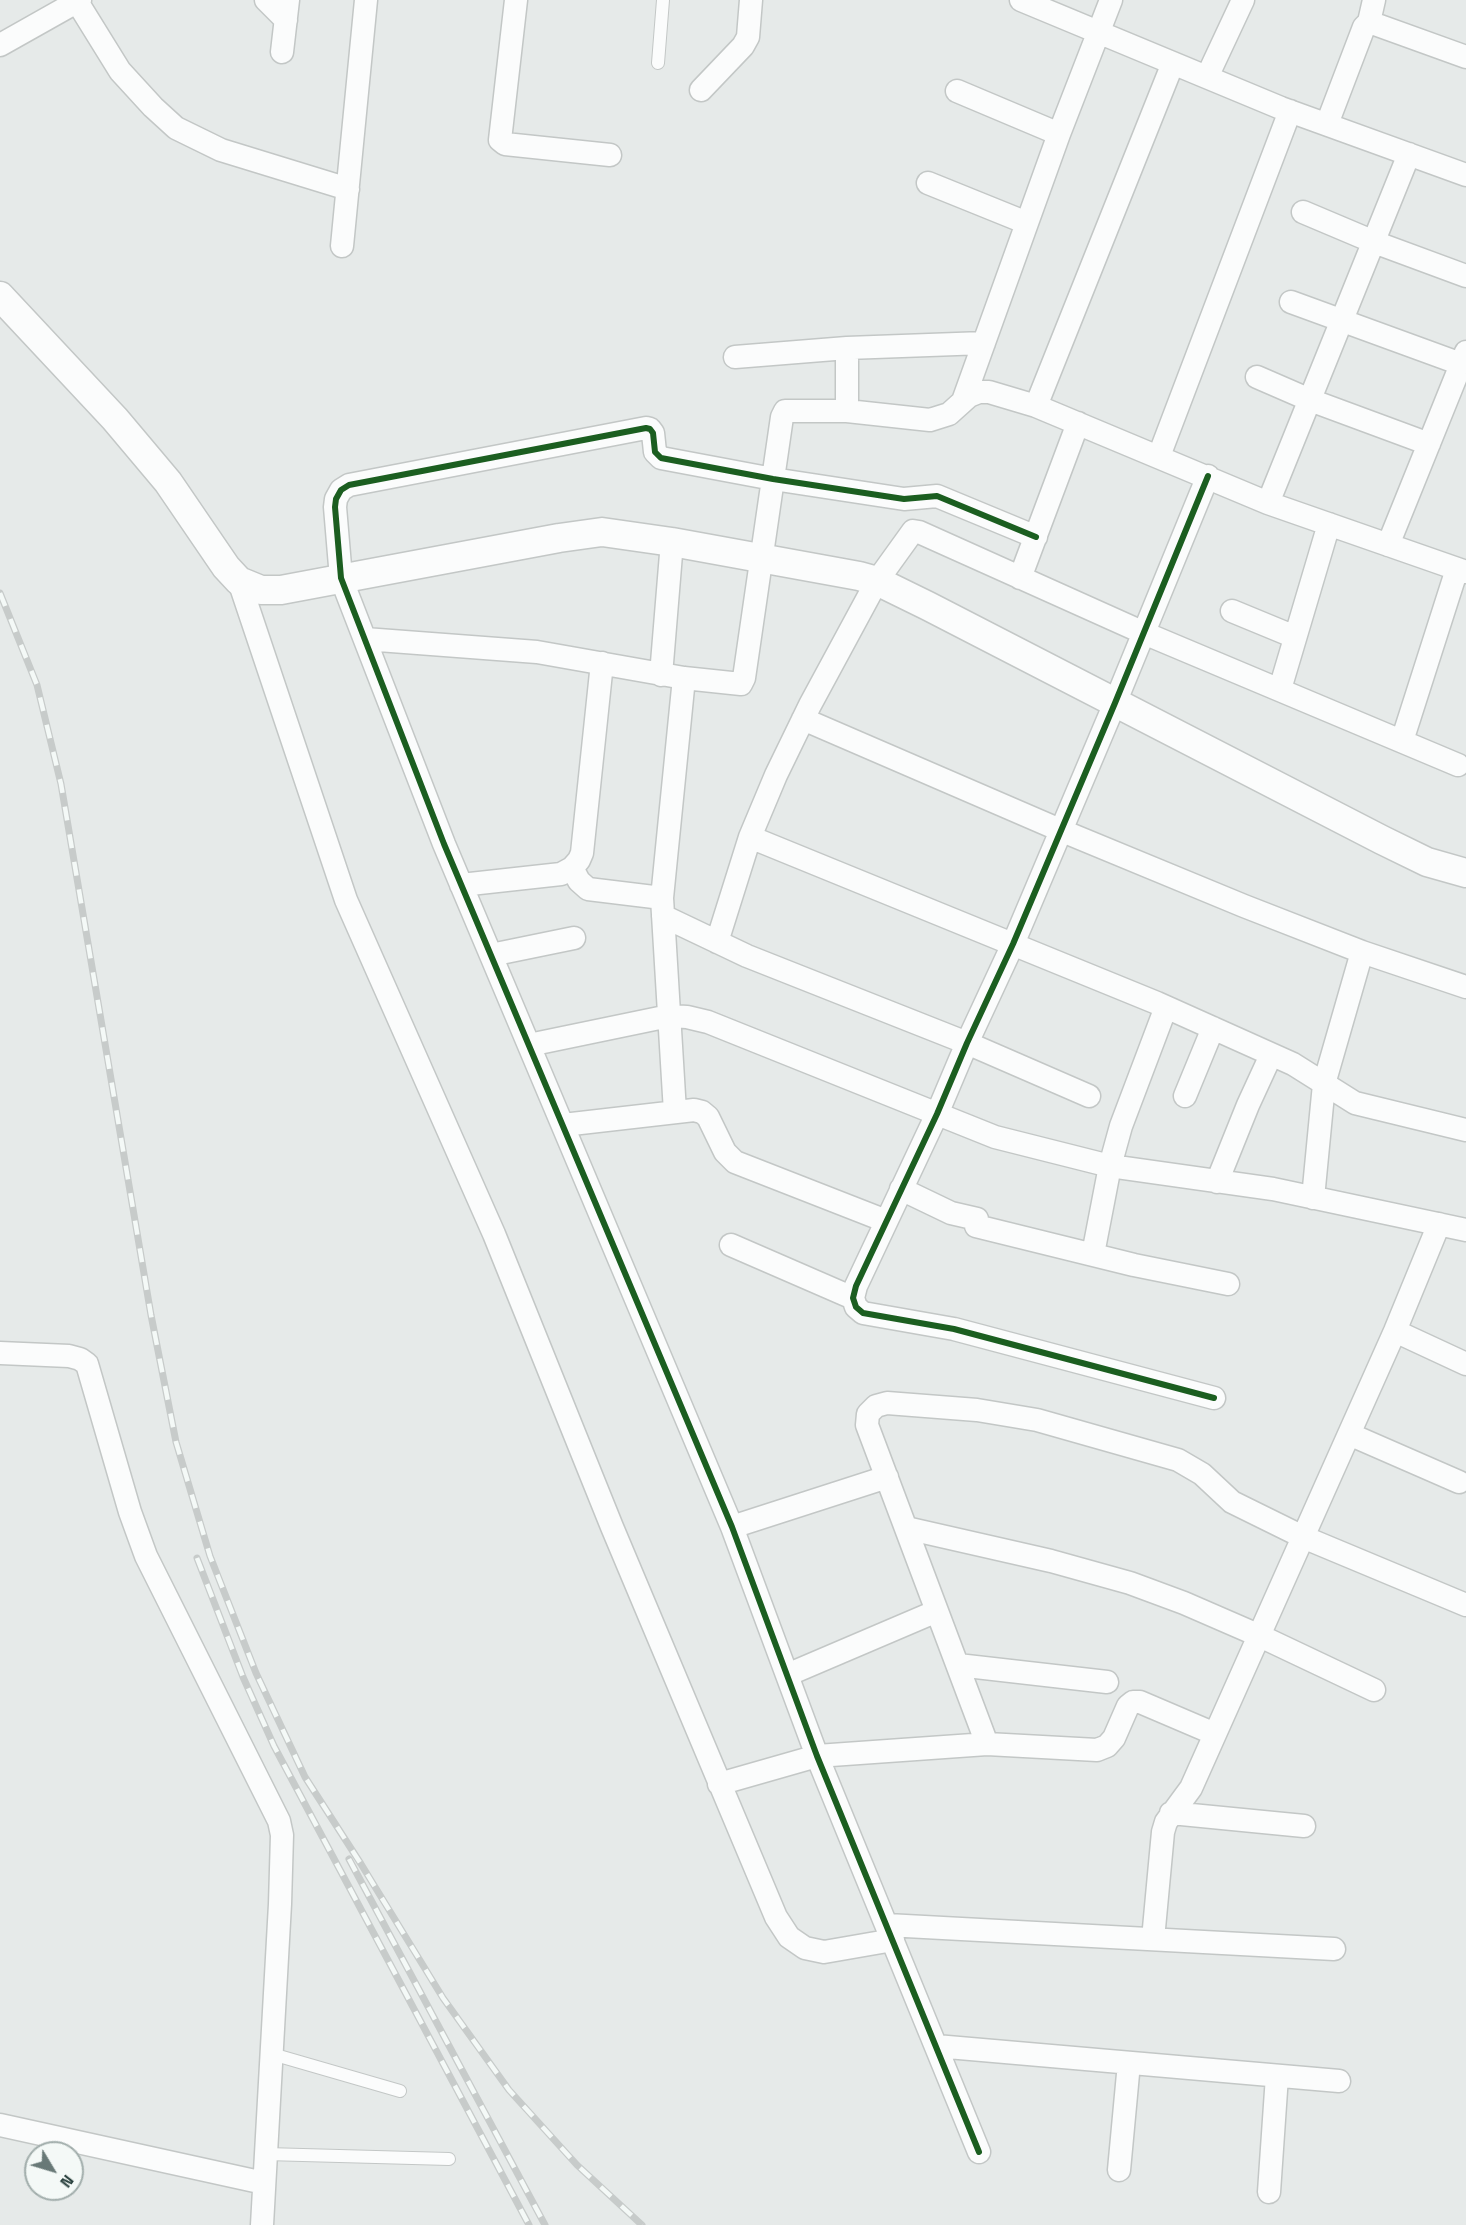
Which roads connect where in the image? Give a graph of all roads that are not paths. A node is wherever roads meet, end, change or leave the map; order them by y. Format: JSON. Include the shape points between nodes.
{"nodes":[{"id":1,"x":266,"y":0,"type":"edge"},
{"id":2,"x":366,"y":0,"type":"edge"},
{"id":3,"x":516,"y":0,"type":"edge"},
{"id":4,"x":663,"y":0,"type":"edge"},
{"id":5,"x":751,"y":0,"type":"edge"},
{"id":6,"x":1021,"y":0,"type":"edge"},
{"id":7,"x":1111,"y":0,"type":"edge"},
{"id":8,"x":1243,"y":0,"type":"edge"},
{"id":9,"x":78,"y":1,"type":"edge"},
{"id":10,"x":287,"y":10,"type":"edge"},
{"id":11,"x":1372,"y":11,"type":"edge"},
{"id":12,"x":1100,"y":32,"type":"junction"},
{"id":13,"x":0,"y":45,"type":"edge"},
{"id":14,"x":282,"y":52,"type":"dead end"},
{"id":15,"x":1466,"y":57,"type":"edge"},
{"id":16,"x":658,"y":63,"type":"dead end"},
{"id":17,"x":1173,"y":63,"type":"junction"},
{"id":18,"x":1207,"y":77,"type":"junction"},
{"id":19,"x":701,"y":90,"type":"dead end"},
{"id":20,"x":957,"y":91,"type":"dead end"},
{"id":21,"x":1290,"y":111,"type":"junction"},
{"id":22,"x":1327,"y":124,"type":"junction"},
{"id":23,"x":1059,"y":134,"type":"junction"},
{"id":24,"x":1409,"y":154,"type":"junction"},
{"id":25,"x":610,"y":155,"type":"dead end"},
{"id":26,"x":1466,"y":175,"type":"edge"},
{"id":27,"x":928,"y":183,"type":"dead end"},
{"id":28,"x":348,"y":189,"type":"junction"},
{"id":29,"x":1303,"y":212,"type":"dead end"},
{"id":30,"x":1027,"y":223,"type":"junction"},
{"id":31,"x":1374,"y":242,"type":"junction"},
{"id":32,"x":342,"y":246,"type":"dead end"},
{"id":33,"x":1466,"y":276,"type":"edge"},
{"id":34,"x":0,"y":296,"type":"edge"},
{"id":35,"x":1291,"y":302,"type":"dead end"},
{"id":36,"x":1342,"y":321,"type":"junction"},
{"id":37,"x":984,"y":343,"type":"junction"},
{"id":38,"x":847,"y":348,"type":"junction"},
{"id":39,"x":735,"y":357,"type":"dead end"},
{"id":40,"x":1463,"y":368,"type":"edge"},
{"id":41,"x":1257,"y":378,"type":"dead end"},
{"id":42,"x":1310,"y":400,"type":"junction"},
{"id":43,"x":963,"y":401,"type":"junction"},
{"id":44,"x":1036,"y":406,"type":"junction"},
{"id":45,"x":847,"y":411,"type":"junction"},
{"id":46,"x":1078,"y":423,"type":"junction"},
{"id":47,"x":1429,"y":444,"type":"junction"},
{"id":48,"x":1159,"y":456,"type":"junction"},
{"id":49,"x":1208,"y":476,"type":"junction"},
{"id":50,"x":773,"y":479,"type":"junction"},
{"id":51,"x":1268,"y":503,"type":"junction"},
{"id":52,"x":1329,"y":524,"type":"junction"},
{"id":53,"x":1036,"y":537,"type":"junction"},
{"id":54,"x":672,"y":542,"type":"junction"},
{"id":55,"x":1388,"y":544,"type":"junction"},
{"id":56,"x":762,"y":558,"type":"junction"},
{"id":57,"x":1461,"y":571,"type":"edge"},
{"id":58,"x":341,"y":578,"type":"junction"},
{"id":59,"x":1020,"y":578,"type":"junction"},
{"id":60,"x":239,"y":581,"type":"junction"},
{"id":61,"x":877,"y":581,"type":"junction"},
{"id":62,"x":1232,"y":612,"type":"dead end"},
{"id":63,"x":1144,"y":633,"type":"junction"},
{"id":64,"x":1295,"y":637,"type":"junction"},
{"id":65,"x":364,"y":639,"type":"junction"},
{"id":66,"x":602,"y":663,"type":"junction"},
{"id":67,"x":661,"y":675,"type":"junction"},
{"id":68,"x":684,"y":678,"type":"junction"},
{"id":69,"x":1280,"y":689,"type":"junction"},
{"id":70,"x":1115,"y":703,"type":"junction"},
{"id":71,"x":803,"y":719,"type":"junction"},
{"id":72,"x":1402,"y":741,"type":"junction"},
{"id":73,"x":1458,"y":765,"type":"dead end"},
{"id":74,"x":1060,"y":830,"type":"junction"},
{"id":75,"x":750,"y":837,"type":"junction"},
{"id":76,"x":572,"y":868,"type":"junction"},
{"id":77,"x":1466,"y":873,"type":"edge"},
{"id":78,"x":461,"y":885,"type":"junction"},
{"id":79,"x":663,"y":907,"type":"junction"},
{"id":80,"x":574,"y":938,"type":"dead end"},
{"id":81,"x":717,"y":942,"type":"junction"},
{"id":82,"x":1013,"y":944,"type":"junction"},
{"id":83,"x":1362,"y":952,"type":"junction"},
{"id":84,"x":491,"y":955,"type":"junction"},
{"id":85,"x":1466,"y":987,"type":"edge"},
{"id":86,"x":1166,"y":1007,"type":"junction"},
{"id":87,"x":669,"y":1016,"type":"junction"},
{"id":88,"x":1213,"y":1028,"type":"junction"},
{"id":89,"x":967,"y":1043,"type":"junction"},
{"id":90,"x":529,"y":1045,"type":"junction"},
{"id":91,"x":1271,"y":1055,"type":"junction"},
{"id":92,"x":1324,"y":1084,"type":"junction"},
{"id":93,"x":1089,"y":1096,"type":"dead end"},
{"id":94,"x":1185,"y":1096,"type":"dead end"},
{"id":95,"x":675,"y":1112,"type":"junction"},
{"id":96,"x":938,"y":1114,"type":"junction"},
{"id":97,"x":563,"y":1125,"type":"junction"},
{"id":98,"x":1466,"y":1130,"type":"edge"},
{"id":99,"x":1110,"y":1166,"type":"junction"},
{"id":100,"x":1217,"y":1182,"type":"junction"},
{"id":101,"x":901,"y":1189,"type":"junction"},
{"id":102,"x":1312,"y":1198,"type":"junction"},
{"id":103,"x":886,"y":1221,"type":"junction"},
{"id":104,"x":1439,"y":1224,"type":"junction"},
{"id":105,"x":1466,"y":1230,"type":"edge"},
{"id":106,"x":731,"y":1245,"type":"dead end"},
{"id":107,"x":1093,"y":1254,"type":"junction"},
{"id":108,"x":1228,"y":1284,"type":"dead end"},
{"id":109,"x":853,"y":1298,"type":"junction"},
{"id":110,"x":1395,"y":1331,"type":"junction"},
{"id":111,"x":0,"y":1353,"type":"edge"},
{"id":112,"x":1466,"y":1364,"type":"edge"},
{"id":113,"x":1214,"y":1398,"type":"dead end"},
{"id":114,"x":1349,"y":1434,"type":"junction"},
{"id":115,"x":887,"y":1477,"type":"junction"},
{"id":116,"x":1459,"y":1482,"type":"dead end"},
{"id":117,"x":732,"y":1527,"type":"junction"},
{"id":118,"x":906,"y":1528,"type":"junction"},
{"id":119,"x":1303,"y":1537,"type":"junction"},
{"id":120,"x":1466,"y":1605,"type":"edge"},
{"id":121,"x":937,"y":1611,"type":"junction"},
{"id":122,"x":1260,"y":1636,"type":"junction"},
{"id":123,"x":958,"y":1665,"type":"junction"},
{"id":124,"x":787,"y":1675,"type":"junction"},
{"id":125,"x":1107,"y":1682,"type":"dead end"},
{"id":126,"x":1374,"y":1690,"type":"dead end"},
{"id":127,"x":1215,"y":1734,"type":"junction"},
{"id":128,"x":987,"y":1744,"type":"junction"},
{"id":129,"x":817,"y":1756,"type":"junction"},
{"id":130,"x":719,"y":1784,"type":"junction"},
{"id":131,"x":1171,"y":1813,"type":"junction"},
{"id":132,"x":1304,"y":1826,"type":"dead end"},
{"id":133,"x":890,"y":1933,"type":"junction"},
{"id":134,"x":1153,"y":1939,"type":"junction"},
{"id":135,"x":1334,"y":1949,"type":"dead end"},
{"id":136,"x":936,"y":2046,"type":"junction"},
{"id":137,"x":272,"y":2054,"type":"junction"},
{"id":138,"x":1129,"y":2063,"type":"junction"},
{"id":139,"x":1277,"y":2076,"type":"junction"},
{"id":140,"x":1338,"y":2081,"type":"dead end"},
{"id":141,"x":400,"y":2091,"type":"dead end"},
{"id":142,"x":0,"y":2125,"type":"edge"},
{"id":143,"x":979,"y":2152,"type":"dead end"},
{"id":144,"x":266,"y":2154,"type":"junction"},
{"id":145,"x":449,"y":2159,"type":"dead end"},
{"id":146,"x":1119,"y":2170,"type":"dead end"},
{"id":147,"x":264,"y":2183,"type":"junction"},
{"id":148,"x":1269,"y":2192,"type":"dead end"},
{"id":149,"x":262,"y":2225,"type":"edge"}],
"edges":[{"from":1,"to":10,"type":"street"},
{"from":2,"to":28,"type":"street"},
{"from":3,"to":25,"type":"street","via":[[502,142]]},
{"from":4,"to":16,"type":"lane"},
{"from":5,"to":19,"type":"street","via":[[748,38]]},
{"from":6,"to":12,"type":"street"},
{"from":7,"to":12,"type":"street"},
{"from":8,"to":18,"type":"street"},
{"from":9,"to":13,"type":"street"},
{"from":9,"to":28,"type":"street","via":[[120,71],[176,128],[221,150]]},
{"from":10,"to":14,"type":"street"},
{"from":11,"to":15,"type":"street"},
{"from":11,"to":22,"type":"street"},
{"from":12,"to":17,"type":"street"},
{"from":12,"to":23,"type":"street"},
{"from":17,"to":18,"type":"street"},
{"from":17,"to":44,"type":"street"},
{"from":18,"to":21,"type":"street"},
{"from":20,"to":23,"type":"street"},
{"from":21,"to":22,"type":"street"},
{"from":21,"to":48,"type":"street"},
{"from":22,"to":24,"type":"street"},
{"from":23,"to":30,"type":"street"},
{"from":24,"to":26,"type":"street"},
{"from":24,"to":31,"type":"street"},
{"from":27,"to":30,"type":"street"},
{"from":28,"to":32,"type":"street"},
{"from":29,"to":31,"type":"street"},
{"from":30,"to":37,"type":"street"},
{"from":31,"to":33,"type":"street"},
{"from":31,"to":36,"type":"street"},
{"from":34,"to":60,"type":"street","via":[[168,482]]},
{"from":35,"to":36,"type":"street"},
{"from":36,"to":40,"type":"street"},
{"from":36,"to":42,"type":"street"},
{"from":37,"to":38,"type":"street"},
{"from":37,"to":43,"type":"street"},
{"from":38,"to":39,"type":"street"},
{"from":38,"to":45,"type":"street"},
{"from":40,"to":47,"type":"street"},
{"from":41,"to":42,"type":"street"},
{"from":42,"to":47,"type":"street"},
{"from":42,"to":51,"type":"street"},
{"from":43,"to":44,"type":"street","via":[[979,392]]},
{"from":43,"to":45,"type":"street","via":[[949,414],[930,420]]},
{"from":44,"to":46,"type":"street"},
{"from":45,"to":50,"type":"street","via":[[785,411]]},
{"from":46,"to":48,"type":"street"},
{"from":46,"to":53,"type":"street"},
{"from":47,"to":55,"type":"street"},
{"from":48,"to":49,"type":"street"},
{"from":49,"to":51,"type":"street"},
{"from":49,"to":63,"type":"street"},
{"from":50,"to":53,"type":"street","via":[[904,499],[937,496]]},
{"from":50,"to":56,"type":"street"},
{"from":50,"to":58,"type":"street","via":[[661,458],[655,452],[653,433],[646,428],[349,485],[341,490],[335,507]]},
{"from":51,"to":52,"type":"street"},
{"from":52,"to":55,"type":"street"},
{"from":52,"to":64,"type":"street"},
{"from":53,"to":59,"type":"street"},
{"from":54,"to":56,"type":"street"},
{"from":54,"to":58,"type":"street","via":[[602,532]]},
{"from":54,"to":67,"type":"street"},
{"from":55,"to":57,"type":"street"},
{"from":56,"to":61,"type":"street"},
{"from":56,"to":68,"type":"street","via":[[743,682],[737,685]]},
{"from":57,"to":72,"type":"street"},
{"from":58,"to":60,"type":"street","via":[[281,590],[261,590]]},
{"from":58,"to":65,"type":"street"},
{"from":59,"to":61,"type":"street","via":[[913,531]]},
{"from":59,"to":63,"type":"street"},
{"from":60,"to":130,"type":"street","via":[[346,900],[494,1234]]},
{"from":61,"to":70,"type":"street"},
{"from":61,"to":71,"type":"street"},
{"from":62,"to":64,"type":"street"},
{"from":63,"to":69,"type":"street"},
{"from":63,"to":70,"type":"street"},
{"from":64,"to":69,"type":"street"},
{"from":65,"to":66,"type":"street","via":[[537,652]]},
{"from":65,"to":78,"type":"street"},
{"from":66,"to":67,"type":"street"},
{"from":66,"to":76,"type":"street","via":[[582,853]]},
{"from":67,"to":68,"type":"street"},
{"from":68,"to":79,"type":"street"},
{"from":69,"to":72,"type":"street"},
{"from":70,"to":74,"type":"street"},
{"from":70,"to":77,"type":"street","via":[[1427,862]]},
{"from":71,"to":74,"type":"street"},
{"from":71,"to":75,"type":"street"},
{"from":72,"to":73,"type":"street"},
{"from":74,"to":82,"type":"street"},
{"from":74,"to":83,"type":"street"},
{"from":75,"to":81,"type":"street"},
{"from":75,"to":82,"type":"street"},
{"from":76,"to":78,"type":"street","via":[[561,874]]},
{"from":76,"to":79,"type":"street","via":[[588,889]]},
{"from":78,"to":84,"type":"street"},
{"from":79,"to":81,"type":"street"},
{"from":79,"to":87,"type":"street"},
{"from":80,"to":84,"type":"street"},
{"from":81,"to":89,"type":"street"},
{"from":82,"to":86,"type":"street"},
{"from":82,"to":89,"type":"street"},
{"from":83,"to":85,"type":"street"},
{"from":83,"to":92,"type":"street"},
{"from":84,"to":90,"type":"street"},
{"from":86,"to":88,"type":"street"},
{"from":86,"to":99,"type":"street","via":[[1131,1097]]},
{"from":87,"to":90,"type":"street"},
{"from":87,"to":95,"type":"street"},
{"from":87,"to":96,"type":"street","via":[[708,1022]]},
{"from":88,"to":91,"type":"street"},
{"from":88,"to":94,"type":"street"},
{"from":89,"to":93,"type":"street"},
{"from":89,"to":96,"type":"street"},
{"from":90,"to":97,"type":"street"},
{"from":91,"to":92,"type":"street"},
{"from":91,"to":100,"type":"street"},
{"from":92,"to":98,"type":"street","via":[[1355,1103]]},
{"from":92,"to":102,"type":"street"},
{"from":95,"to":97,"type":"street"},
{"from":95,"to":103,"type":"street","via":[[702,1112],[735,1162]]},
{"from":96,"to":99,"type":"street","via":[[995,1137]]},
{"from":96,"to":101,"type":"street"},
{"from":97,"to":117,"type":"street"},
{"from":99,"to":100,"type":"street"},
{"from":99,"to":107,"type":"street"},
{"from":100,"to":102,"type":"street"},
{"from":101,"to":103,"type":"street"},
{"from":101,"to":107,"type":"street","via":[[977,1223]]},
{"from":102,"to":104,"type":"street"},
{"from":103,"to":109,"type":"street"},
{"from":104,"to":105,"type":"street"},
{"from":104,"to":110,"type":"street"},
{"from":106,"to":109,"type":"street"},
{"from":107,"to":108,"type":"street"},
{"from":109,"to":113,"type":"street","via":[[863,1313],[954,1329]]},
{"from":110,"to":112,"type":"street"},
{"from":110,"to":114,"type":"street"},
{"from":111,"to":137,"type":"street","via":[[69,1356],[87,1364],[146,1556],[274,1809],[282,1835]]},
{"from":114,"to":116,"type":"street"},
{"from":114,"to":119,"type":"street"},
{"from":115,"to":117,"type":"street"},
{"from":115,"to":118,"type":"street"},
{"from":115,"to":119,"type":"street","via":[[867,1425],[868,1414],[876,1406],[886,1403],[977,1410],[1037,1420],[1178,1460],[1202,1474],[1232,1502]]},
{"from":117,"to":124,"type":"street"},
{"from":118,"to":121,"type":"street"},
{"from":118,"to":122,"type":"street","via":[[1130,1583]]},
{"from":119,"to":120,"type":"street"},
{"from":119,"to":122,"type":"street"},
{"from":121,"to":123,"type":"street"},
{"from":121,"to":124,"type":"street"},
{"from":122,"to":126,"type":"street"},
{"from":122,"to":127,"type":"street"},
{"from":123,"to":125,"type":"street"},
{"from":123,"to":128,"type":"street"},
{"from":124,"to":129,"type":"street"},
{"from":127,"to":128,"type":"street","via":[[1133,1702],[1113,1738],[1098,1750]]},
{"from":127,"to":131,"type":"street","via":[[1186,1797]]},
{"from":128,"to":129,"type":"street"},
{"from":129,"to":130,"type":"street"},
{"from":129,"to":133,"type":"street"},
{"from":130,"to":133,"type":"street","via":[[776,1917],[789,1937],[805,1948],[824,1952]]},
{"from":131,"to":132,"type":"street"},
{"from":131,"to":134,"type":"street","via":[[1163,1832]]},
{"from":133,"to":134,"type":"street"},
{"from":133,"to":136,"type":"street"},
{"from":134,"to":135,"type":"street"},
{"from":136,"to":138,"type":"street"},
{"from":136,"to":143,"type":"street"},
{"from":137,"to":141,"type":"lane"},
{"from":137,"to":144,"type":"street"},
{"from":138,"to":139,"type":"street"},
{"from":138,"to":146,"type":"street"},
{"from":139,"to":140,"type":"street"},
{"from":139,"to":148,"type":"street"},
{"from":142,"to":147,"type":"street"},
{"from":144,"to":145,"type":"lane"},
{"from":144,"to":147,"type":"street"},
{"from":147,"to":149,"type":"street"}]}
